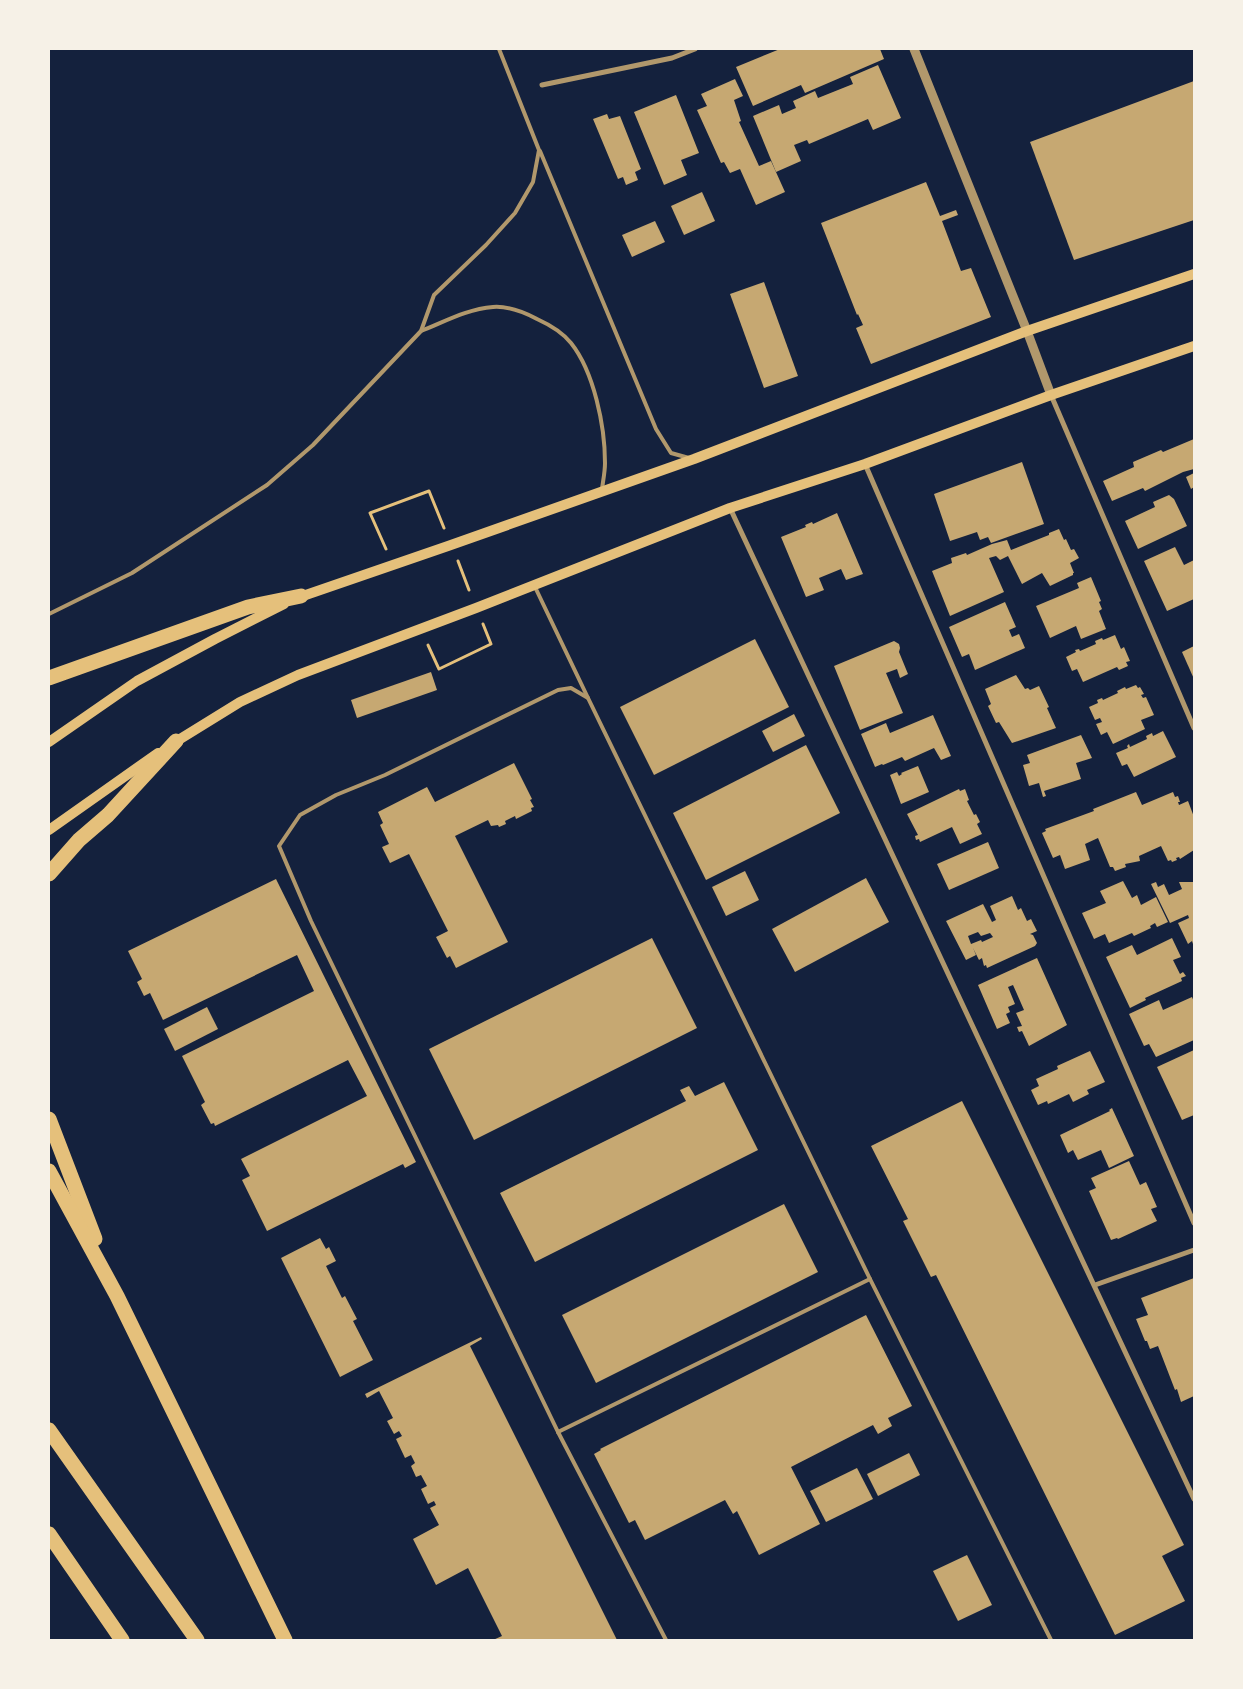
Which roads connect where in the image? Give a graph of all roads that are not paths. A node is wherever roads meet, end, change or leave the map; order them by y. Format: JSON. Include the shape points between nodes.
{"nodes":[{"id":1,"x":499,"y":49,"type":"edge"},
{"id":2,"x":695,"y":49,"type":"edge"},
{"id":3,"x":914,"y":49,"type":"edge"},
{"id":4,"x":542,"y":85,"type":"dead end"},
{"id":5,"x":539,"y":150,"type":"junction"},
{"id":6,"x":1194,"y":274,"type":"edge"},
{"id":7,"x":1027,"y":331,"type":"junction"},
{"id":8,"x":421,"y":332,"type":"junction"},
{"id":9,"x":1194,"y":346,"type":"edge"},
{"id":10,"x":1051,"y":395,"type":"junction"},
{"id":11,"x":694,"y":459,"type":"junction"},
{"id":12,"x":865,"y":464,"type":"junction"},
{"id":13,"x":602,"y":492,"type":"junction"},
{"id":14,"x":730,"y":508,"type":"junction"},
{"id":15,"x":534,"y":585,"type":"junction"},
{"id":16,"x":301,"y":596,"type":"junction"},
{"id":17,"x":49,"y":614,"type":"edge"},
{"id":18,"x":49,"y":678,"type":"edge"},
{"id":19,"x":588,"y":698,"type":"junction"},
{"id":20,"x":1194,"y":728,"type":"edge"},
{"id":21,"x":176,"y":741,"type":"junction"},
{"id":22,"x":49,"y":742,"type":"edge"},
{"id":23,"x":49,"y":830,"type":"edge"},
{"id":24,"x":49,"y":874,"type":"edge"},
{"id":25,"x":49,"y":1119,"type":"edge"},
{"id":26,"x":49,"y":1171,"type":"edge"},
{"id":27,"x":1194,"y":1223,"type":"edge"},
{"id":28,"x":1194,"y":1250,"type":"edge"},
{"id":29,"x":870,"y":1279,"type":"junction"},
{"id":30,"x":1095,"y":1285,"type":"junction"},
{"id":31,"x":117,"y":1296,"type":"junction"},
{"id":32,"x":49,"y":1430,"type":"edge"},
{"id":33,"x":558,"y":1432,"type":"junction"},
{"id":34,"x":1194,"y":1499,"type":"edge"},
{"id":35,"x":49,"y":1534,"type":"edge"},
{"id":36,"x":122,"y":1640,"type":"edge"},
{"id":37,"x":196,"y":1640,"type":"edge"},
{"id":38,"x":285,"y":1640,"type":"edge"},
{"id":39,"x":666,"y":1640,"type":"edge"},
{"id":40,"x":1051,"y":1640,"type":"edge"}],
"edges":[{"from":1,"to":5,"type":"lane"},
{"from":2,"to":4,"type":"street","via":[[672,58]]},
{"from":3,"to":7,"type":"street"},
{"from":5,"to":8,"type":"lane","via":[[534,182],[515,213],[434,295]]},
{"from":5,"to":11,"type":"lane","via":[[656,429],[672,453]]},
{"from":6,"to":7,"type":"main road"},
{"from":7,"to":10,"type":"street"},
{"from":7,"to":11,"type":"main road"},
{"from":8,"to":13,"type":"lane","via":[[469,311],[495,307],[525,313],[548,324],[571,342],[586,368],[601,420],[605,464]]},
{"from":8,"to":17,"type":"lane","via":[[313,446],[267,485],[132,573]]},
{"from":9,"to":10,"type":"main road"},
{"from":10,"to":12,"type":"main road"},
{"from":10,"to":20,"type":"street"},
{"from":11,"to":13,"type":"main road"},
{"from":12,"to":14,"type":"main road"},
{"from":12,"to":27,"type":"street"},
{"from":13,"to":16,"type":"main road"},
{"from":14,"to":15,"type":"main road"},
{"from":14,"to":30,"type":"street"},
{"from":15,"to":19,"type":"lane"},
{"from":15,"to":21,"type":"main road","via":[[298,674],[240,702]]},
{"from":16,"to":18,"type":"highway","via":[[248,607]]},
{"from":16,"to":22,"type":"main road","via":[[137,681]]},
{"from":19,"to":29,"type":"lane"},
{"from":19,"to":33,"type":"lane","via":[[572,688],[558,690],[336,796],[300,815],[279,846],[311,921]]},
{"from":21,"to":23,"type":"main road"},
{"from":21,"to":24,"type":"highway"},
{"from":25,"to":31,"type":"highway"},
{"from":26,"to":31,"type":"highway"},
{"from":28,"to":30,"type":"street"},
{"from":29,"to":33,"type":"lane"},
{"from":29,"to":40,"type":"lane"},
{"from":30,"to":34,"type":"street"},
{"from":31,"to":38,"type":"highway"},
{"from":32,"to":37,"type":"highway"},
{"from":33,"to":39,"type":"lane"},
{"from":35,"to":36,"type":"highway"}]}
